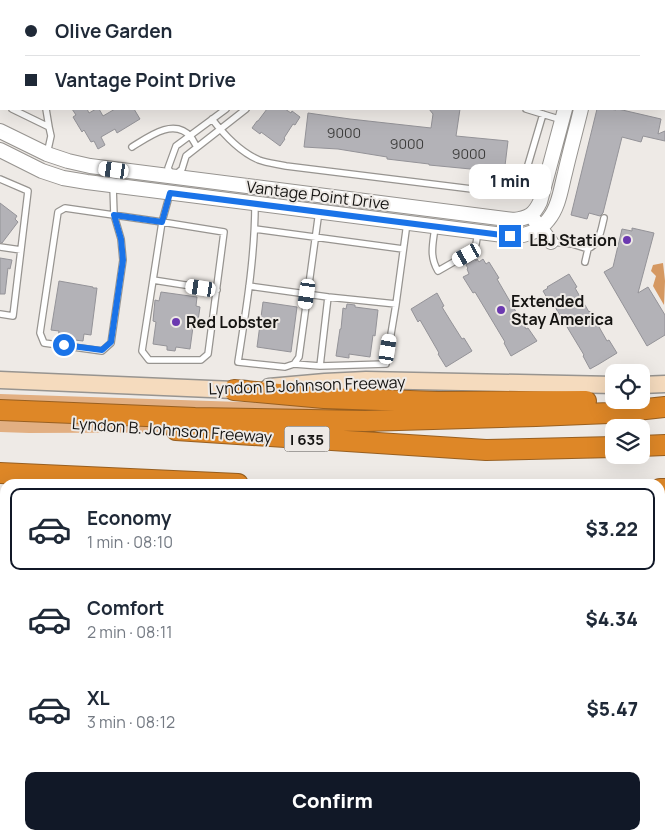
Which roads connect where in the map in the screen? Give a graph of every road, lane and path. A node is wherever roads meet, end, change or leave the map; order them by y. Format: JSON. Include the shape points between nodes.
{"nodes":[{"id":1,"x":14,"y":110,"type":"edge"},
{"id":2,"x":46,"y":110,"type":"edge"},
{"id":3,"x":225,"y":110,"type":"edge"},
{"id":4,"x":245,"y":110,"type":"edge"},
{"id":5,"x":529,"y":110,"type":"edge"},
{"id":6,"x":581,"y":110,"type":"edge"},
{"id":7,"x":543,"y":114,"type":"junction"},
{"id":8,"x":564,"y":114,"type":"edge"},
{"id":9,"x":212,"y":119,"type":"junction"},
{"id":10,"x":49,"y":127,"type":"junction"},
{"id":11,"x":220,"y":129,"type":"junction"},
{"id":12,"x":0,"y":131,"type":"edge"},
{"id":13,"x":190,"y":136,"type":"junction"},
{"id":14,"x":132,"y":146,"type":"dead end"},
{"id":15,"x":197,"y":147,"type":"junction"},
{"id":16,"x":0,"y":150,"type":"edge"},
{"id":17,"x":47,"y":154,"type":"junction"},
{"id":18,"x":42,"y":171,"type":"junction"},
{"id":19,"x":173,"y":177,"type":"junction"},
{"id":20,"x":0,"y":179,"type":"edge"},
{"id":21,"x":113,"y":186,"type":"junction"},
{"id":22,"x":170,"y":193,"type":"junction"},
{"id":23,"x":321,"y":195,"type":"junction"},
{"id":24,"x":255,"y":204,"type":"junction"},
{"id":25,"x":319,"y":211,"type":"junction"},
{"id":26,"x":114,"y":215,"type":"junction"},
{"id":27,"x":530,"y":216,"type":"junction"},
{"id":28,"x":604,"y":218,"type":"dead end"},
{"id":29,"x":162,"y":222,"type":"junction"},
{"id":30,"x":407,"y":223,"type":"junction"},
{"id":31,"x":435,"y":227,"type":"junction"},
{"id":32,"x":540,"y":228,"type":"junction"},
{"id":33,"x":255,"y":229,"type":"junction"},
{"id":34,"x":478,"y":232,"type":"junction"},
{"id":35,"x":315,"y":238,"type":"junction"},
{"id":36,"x":551,"y":242,"type":"joint"},
{"id":37,"x":0,"y":247,"type":"edge"},
{"id":38,"x":404,"y":249,"type":"junction"},
{"id":39,"x":588,"y":249,"type":"junction"},
{"id":40,"x":21,"y":250,"type":"junction"},
{"id":41,"x":585,"y":262,"type":"dead end"},
{"id":42,"x":153,"y":280,"type":"junction"},
{"id":43,"x":249,"y":286,"type":"junction"},
{"id":44,"x":217,"y":290,"type":"junction"},
{"id":45,"x":307,"y":294,"type":"junction"},
{"id":46,"x":328,"y":297,"type":"junction"},
{"id":47,"x":396,"y":304,"type":"junction"},
{"id":48,"x":0,"y":314,"type":"edge"},
{"id":49,"x":294,"y":364,"type":"junction"},
{"id":50,"x":320,"y":366,"type":"junction"},
{"id":51,"x":0,"y":380,"type":"edge"},
{"id":52,"x":665,"y":384,"type":"edge"},
{"id":53,"x":605,"y":385,"type":"edge"},
{"id":54,"x":650,"y":385,"type":"edge"},
{"id":55,"x":234,"y":390,"type":"junction"},
{"id":56,"x":665,"y":401,"type":"edge"},
{"id":57,"x":665,"y":407,"type":"edge"},
{"id":58,"x":0,"y":410,"type":"edge"},
{"id":59,"x":0,"y":416,"type":"edge"},
{"id":60,"x":665,"y":445,"type":"edge"},
{"id":61,"x":605,"y":446,"type":"edge"},
{"id":62,"x":650,"y":446,"type":"edge"},
{"id":63,"x":0,"y":472,"type":"edge"},
{"id":64,"x":139,"y":479,"type":"edge"}],
"edges":[{"from":1,"to":10,"type":"lane"},
{"from":2,"to":10,"type":"lane"},
{"from":3,"to":9,"type":"lane"},
{"from":4,"to":11,"type":"lane"},
{"from":5,"to":7,"type":"lane"},
{"from":6,"to":32,"type":"street","via":[[557,205]]},
{"from":7,"to":8,"type":"lane"},
{"from":7,"to":11,"type":"lane","via":[[522,185],[517,191],[504,193],[260,161],[241,150]]},
{"from":8,"to":27,"type":"street","via":[[540,202]]},
{"from":9,"to":11,"type":"lane"},
{"from":9,"to":13,"type":"lane"},
{"from":10,"to":17,"type":"lane","via":[[51,136]]},
{"from":11,"to":15,"type":"lane"},
{"from":12,"to":17,"type":"street","name":"Vantage Point Drive"},
{"from":13,"to":14,"type":"lane","via":[[167,128]]},
{"from":13,"to":15,"type":"lane"},
{"from":13,"to":19,"type":"lane","via":[[176,146],[168,168]]},
{"from":15,"to":19,"type":"lane","via":[[186,156],[182,169]]},
{"from":16,"to":18,"type":"street","name":"Vantage Point Drive"},
{"from":17,"to":18,"type":"street"},
{"from":17,"to":19,"type":"street","name":"Vantage Point Drive","via":[[90,166]]},
{"from":18,"to":21,"type":"street","name":"Vantage Point Drive"},
{"from":19,"to":22,"type":"street"},
{"from":19,"to":23,"type":"street","name":"Vantage Point Drive"},
{"from":20,"to":40,"type":"lane","via":[[28,191]]},
{"from":21,"to":22,"type":"street","name":"Vantage Point Drive"},
{"from":21,"to":26,"type":"lane"},
{"from":22,"to":24,"type":"street","name":"Vantage Point Drive"},
{"from":22,"to":29,"type":"lane"},
{"from":23,"to":25,"type":"street"},
{"from":23,"to":27,"type":"street","name":"Vantage Point Drive","via":[[514,220]]},
{"from":24,"to":25,"type":"street","name":"Vantage Point Drive"},
{"from":24,"to":33,"type":"lane"},
{"from":25,"to":30,"type":"street","name":"Vantage Point Drive"},
{"from":25,"to":35,"type":"lane"},
{"from":26,"to":26,"type":"lane","via":[[65,208],[58,212],[40,333],[44,343],[102,350],[111,342],[123,260]]},
{"from":26,"to":29,"type":"lane"},
{"from":27,"to":32,"type":"street"},
{"from":28,"to":39,"type":"lane","via":[[597,241]]},
{"from":29,"to":42,"type":"lane"},
{"from":29,"to":44,"type":"lane","via":[[224,232]]},
{"from":30,"to":31,"type":"street","name":"Vantage Point Drive"},
{"from":30,"to":38,"type":"lane"},
{"from":31,"to":34,"type":"street","name":"Vantage Point Drive"},
{"from":31,"to":34,"type":"lane","via":[[432,260],[438,271],[472,252]]},
{"from":32,"to":34,"type":"street","name":"Vantage Point Drive","via":[[521,236]]},
{"from":32,"to":36,"type":"street"},
{"from":33,"to":35,"type":"lane"},
{"from":33,"to":43,"type":"lane"},
{"from":35,"to":38,"type":"lane"},
{"from":35,"to":45,"type":"lane"},
{"from":36,"to":39,"type":"lane"},
{"from":37,"to":40,"type":"lane"},
{"from":38,"to":47,"type":"lane"},
{"from":39,"to":41,"type":"lane"},
{"from":40,"to":48,"type":"lane","via":[[13,316]]},
{"from":42,"to":44,"type":"lane"},
{"from":42,"to":44,"type":"lane","via":[[142,352],[149,360],[201,360],[208,354]]},
{"from":43,"to":45,"type":"lane"},
{"from":43,"to":49,"type":"lane","via":[[238,362],[285,367]]},
{"from":45,"to":46,"type":"lane"},
{"from":45,"to":49,"type":"lane","via":[[299,357]]},
{"from":46,"to":47,"type":"lane"},
{"from":46,"to":50,"type":"lane"},
{"from":47,"to":50,"type":"lane","via":[[386,364]]},
{"from":49,"to":50,"type":"lane"},
{"from":51,"to":55,"type":"main road","name":"Lyndon B Johnson Freeway"},
{"from":52,"to":54,"type":"main road"},
{"from":53,"to":55,"type":"main road","name":"Lyndon B Johnson Freeway","via":[[358,381]]},
{"from":55,"to":56,"type":"highway","via":[[324,398],[438,402]]},
{"from":57,"to":58,"type":"highway","via":[[609,413],[365,421]]},
{"from":59,"to":61,"type":"highway","name":"Lyndon B. Johnson Freeway","number":"I 635","via":[[486,450]]},
{"from":60,"to":62,"type":"highway"},
{"from":63,"to":64,"type":"highway"}]}
